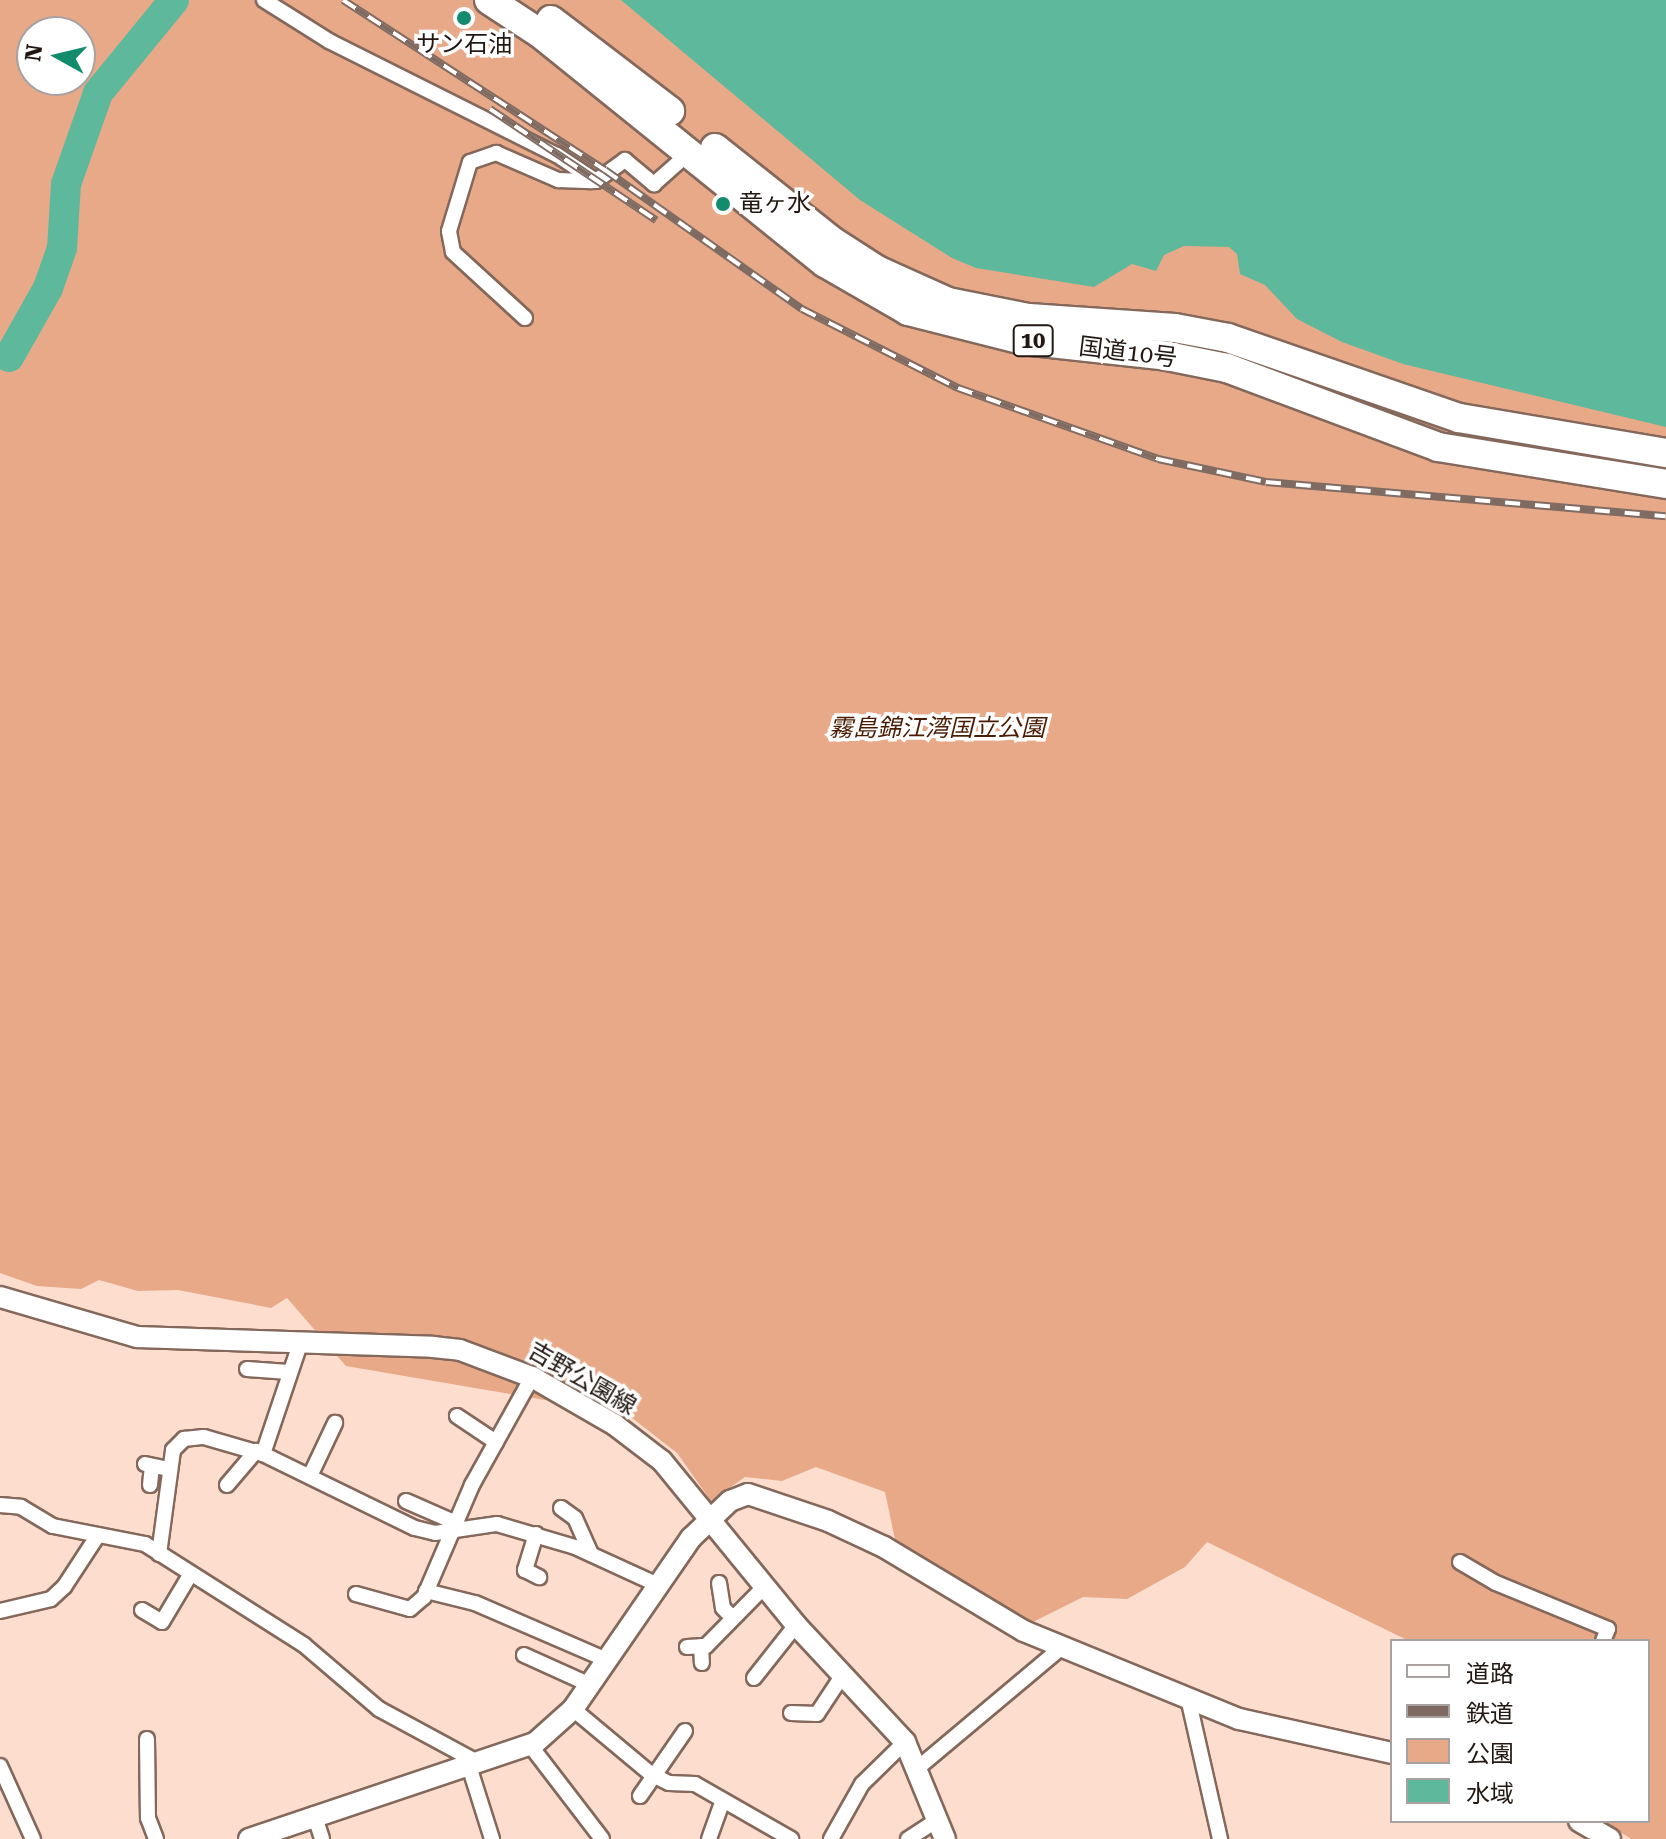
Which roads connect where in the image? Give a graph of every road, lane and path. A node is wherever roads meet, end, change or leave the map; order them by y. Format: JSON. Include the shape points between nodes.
{"nodes":[{"id":1,"x":264,"y":0,"type":"edge"},
{"id":2,"x":489,"y":0,"type":"edge"},
{"id":3,"x":520,"y":0,"type":"edge"},
{"id":4,"x":691,"y":151,"type":"junction"},
{"id":5,"x":596,"y":181,"type":"junction"},
{"id":6,"x":525,"y":318,"type":"dead end"},
{"id":7,"x":1666,"y":453,"type":"edge"},
{"id":8,"x":1666,"y":484,"type":"edge"},
{"id":9,"x":0,"y":1297,"type":"edge"},
{"id":10,"x":300,"y":1344,"type":"junction"},
{"id":11,"x":247,"y":1369,"type":"dead end"},
{"id":12,"x":289,"y":1372,"type":"junction"},
{"id":13,"x":532,"y":1377,"type":"junction"},
{"id":14,"x":457,"y":1416,"type":"dead end"},
{"id":15,"x":335,"y":1423,"type":"dead end"},
{"id":16,"x":496,"y":1442,"type":"junction"},
{"id":17,"x":259,"y":1452,"type":"junction"},
{"id":18,"x":168,"y":1469,"type":"junction"},
{"id":19,"x":310,"y":1476,"type":"junction"},
{"id":20,"x":150,"y":1485,"type":"dead end"},
{"id":21,"x":227,"y":1485,"type":"dead end"},
{"id":22,"x":406,"y":1501,"type":"dead end"},
{"id":23,"x":0,"y":1505,"type":"edge"},
{"id":24,"x":561,"y":1508,"type":"dead end"},
{"id":25,"x":707,"y":1520,"type":"junction"},
{"id":26,"x":452,"y":1526,"type":"junction"},
{"id":27,"x":536,"y":1534,"type":"junction"},
{"id":28,"x":98,"y":1535,"type":"junction"},
{"id":29,"x":159,"y":1554,"type":"junction"},
{"id":30,"x":591,"y":1554,"type":"junction"},
{"id":31,"x":1460,"y":1562,"type":"dead end"},
{"id":32,"x":190,"y":1575,"type":"junction"},
{"id":33,"x":539,"y":1577,"type":"dead end"},
{"id":34,"x":719,"y":1583,"type":"dead end"},
{"id":35,"x":658,"y":1585,"type":"junction"},
{"id":36,"x":764,"y":1587,"type":"junction"},
{"id":37,"x":426,"y":1591,"type":"junction"},
{"id":38,"x":356,"y":1594,"type":"dead end"},
{"id":39,"x":142,"y":1610,"type":"dead end"},
{"id":40,"x":0,"y":1611,"type":"edge"},
{"id":41,"x":732,"y":1617,"type":"junction"},
{"id":42,"x":796,"y":1625,"type":"junction"},
{"id":43,"x":1604,"y":1639,"type":"edge"},
{"id":44,"x":1062,"y":1647,"type":"junction"},
{"id":45,"x":524,"y":1655,"type":"dead end"},
{"id":46,"x":607,"y":1660,"type":"junction"},
{"id":47,"x":702,"y":1663,"type":"dead end"},
{"id":48,"x":844,"y":1673,"type":"junction"},
{"id":49,"x":754,"y":1678,"type":"dead end"},
{"id":50,"x":590,"y":1685,"type":"junction"},
{"id":51,"x":1188,"y":1698,"type":"junction"},
{"id":52,"x":573,"y":1709,"type":"junction"},
{"id":53,"x":791,"y":1713,"type":"dead end"},
{"id":54,"x":685,"y":1731,"type":"dead end"},
{"id":55,"x":147,"y":1739,"type":"dead end"},
{"id":56,"x":905,"y":1742,"type":"junction"},
{"id":57,"x":530,"y":1745,"type":"junction"},
{"id":58,"x":1390,"y":1753,"type":"edge"},
{"id":59,"x":474,"y":1765,"type":"junction"},
{"id":60,"x":0,"y":1766,"type":"edge"},
{"id":61,"x":919,"y":1767,"type":"junction"},
{"id":62,"x":651,"y":1774,"type":"junction"},
{"id":63,"x":640,"y":1796,"type":"dead end"},
{"id":64,"x":723,"y":1800,"type":"junction"},
{"id":65,"x":314,"y":1814,"type":"junction"},
{"id":66,"x":1582,"y":1823,"type":"edge"},
{"id":67,"x":941,"y":1829,"type":"edge"},
{"id":68,"x":33,"y":1839,"type":"edge"},
{"id":69,"x":156,"y":1839,"type":"edge"},
{"id":70,"x":249,"y":1839,"type":"edge"},
{"id":71,"x":322,"y":1839,"type":"edge"},
{"id":72,"x":492,"y":1839,"type":"edge"},
{"id":73,"x":602,"y":1839,"type":"edge"},
{"id":74,"x":709,"y":1839,"type":"edge"},
{"id":75,"x":791,"y":1839,"type":"edge"},
{"id":76,"x":831,"y":1839,"type":"edge"},
{"id":77,"x":908,"y":1839,"type":"edge"},
{"id":78,"x":1220,"y":1839,"type":"edge"},
{"id":79,"x":1610,"y":1839,"type":"edge"}],
"edges":[{"from":1,"to":5,"type":"street","via":[[329,41],[416,81]]},
{"from":2,"to":4,"type":"highway","name":"国道10号","number":"10"},
{"from":3,"to":7,"type":"highway","name":"国道10号","number":"10","via":[[588,45],[832,241],[915,290],[1016,316],[1175,328],[1228,338],[1459,418]]},
{"from":4,"to":5,"type":"street","via":[[654,184],[625,160]]},
{"from":4,"to":8,"type":"highway","name":"国道10号","number":"10","via":[[825,263],[879,297],[934,321],[1023,340],[1227,368],[1438,447]]},
{"from":5,"to":6,"type":"street","via":[[558,180],[496,153],[470,162],[449,231],[453,252]]},
{"from":9,"to":10,"type":"street","name":"吉野公園線","via":[[114,1334],[164,1341]]},
{"from":10,"to":12,"type":"street"},
{"from":10,"to":13,"type":"street","name":"吉野公園線","via":[[460,1350]]},
{"from":11,"to":12,"type":"street"},
{"from":12,"to":17,"type":"street"},
{"from":13,"to":16,"type":"street"},
{"from":13,"to":25,"type":"street","name":"吉野公園線","via":[[647,1447]]},
{"from":14,"to":16,"type":"street"},
{"from":15,"to":19,"type":"street"},
{"from":16,"to":26,"type":"street"},
{"from":17,"to":18,"type":"street","via":[[204,1437],[184,1439],[173,1450]]},
{"from":17,"to":19,"type":"street"},
{"from":17,"to":21,"type":"street"},
{"from":18,"to":20,"type":"street","via":[[148,1465]]},
{"from":18,"to":29,"type":"street"},
{"from":19,"to":26,"type":"street","via":[[415,1528]]},
{"from":22,"to":26,"type":"street"},
{"from":23,"to":28,"type":"street","via":[[21,1507],[53,1526]]},
{"from":24,"to":30,"type":"street","via":[[575,1518]]},
{"from":25,"to":35,"type":"street"},
{"from":25,"to":36,"type":"street","name":"吉野公園線"},
{"from":25,"to":44,"type":"street","via":[[748,1494],[803,1510],[884,1547],[993,1615]]},
{"from":26,"to":27,"type":"street","via":[[497,1524]]},
{"from":26,"to":37,"type":"street"},
{"from":27,"to":30,"type":"street"},
{"from":27,"to":33,"type":"street","via":[[525,1570]]},
{"from":28,"to":29,"type":"street","via":[[145,1544]]},
{"from":28,"to":40,"type":"street","via":[[51,1599]]},
{"from":29,"to":32,"type":"street"},
{"from":30,"to":35,"type":"street"},
{"from":31,"to":43,"type":"street","via":[[1496,1583],[1608,1629]]},
{"from":32,"to":39,"type":"street","via":[[162,1622]]},
{"from":32,"to":59,"type":"street","via":[[304,1645],[379,1709]]},
{"from":34,"to":41,"type":"street","via":[[723,1608]]},
{"from":35,"to":46,"type":"street"},
{"from":36,"to":41,"type":"street"},
{"from":36,"to":42,"type":"street","name":"吉野公園線"},
{"from":37,"to":38,"type":"street","via":[[410,1609]]},
{"from":37,"to":46,"type":"street","via":[[475,1603]]},
{"from":41,"to":47,"type":"street","via":[[694,1646]]},
{"from":42,"to":48,"type":"street","name":"吉野公園線"},
{"from":42,"to":49,"type":"street"},
{"from":44,"to":51,"type":"street"},
{"from":44,"to":61,"type":"street"},
{"from":45,"to":50,"type":"street"},
{"from":46,"to":50,"type":"street"},
{"from":48,"to":53,"type":"street","via":[[817,1714]]},
{"from":48,"to":56,"type":"street","name":"吉野公園線"},
{"from":50,"to":52,"type":"street"},
{"from":51,"to":58,"type":"street","via":[[1283,1732]]},
{"from":51,"to":78,"type":"street"},
{"from":52,"to":57,"type":"street"},
{"from":52,"to":62,"type":"street"},
{"from":54,"to":62,"type":"street"},
{"from":55,"to":69,"type":"street","via":[[148,1818]]},
{"from":56,"to":61,"type":"street","name":"吉野公園線"},
{"from":56,"to":76,"type":"street","via":[[862,1784]]},
{"from":57,"to":59,"type":"street"},
{"from":57,"to":73,"type":"street"},
{"from":59,"to":65,"type":"street"},
{"from":59,"to":72,"type":"street"},
{"from":60,"to":68,"type":"street"},
{"from":61,"to":67,"type":"street","name":"吉野公園線"},
{"from":62,"to":63,"type":"street"},
{"from":62,"to":64,"type":"street","via":[[669,1783],[695,1784]]},
{"from":64,"to":74,"type":"street"},
{"from":64,"to":75,"type":"street"},
{"from":65,"to":70,"type":"street"},
{"from":65,"to":71,"type":"street"},
{"from":66,"to":79,"type":"street"},
{"from":67,"to":77,"type":"street"}]}
